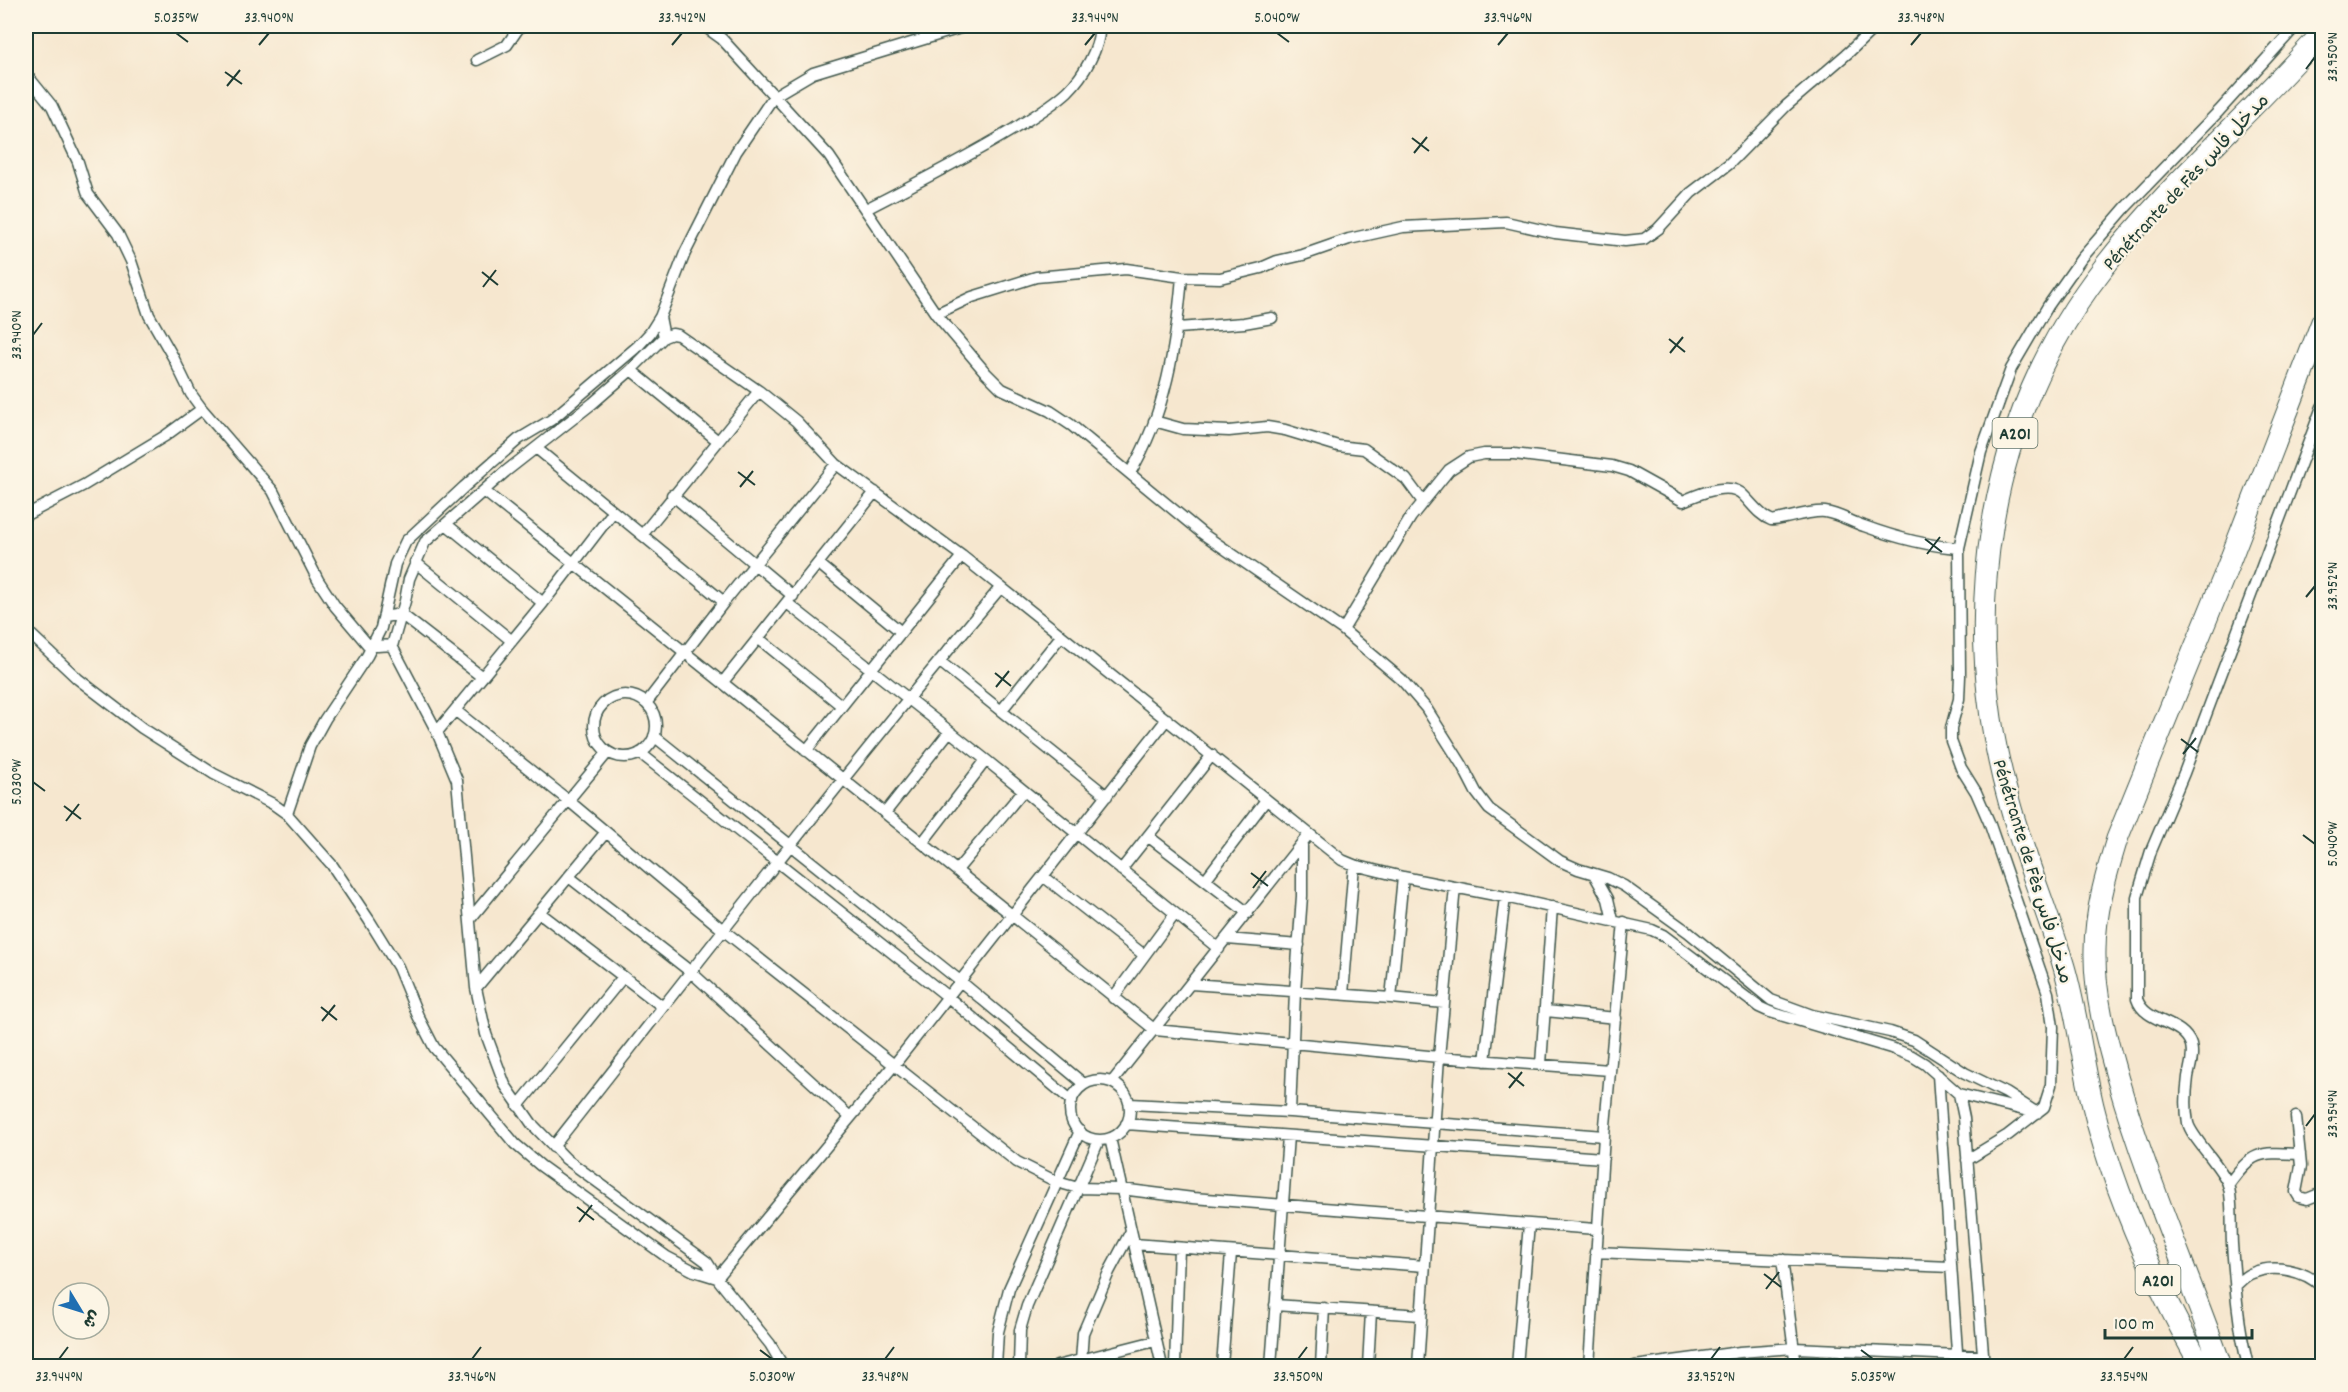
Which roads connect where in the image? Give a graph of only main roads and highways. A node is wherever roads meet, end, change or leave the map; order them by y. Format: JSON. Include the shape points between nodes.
{"nodes":[{"id":1,"x":2322,"y":33,"type":"edge"},
{"id":2,"x":2322,"y":322,"type":"edge"},
{"id":3,"x":2201,"y":1366,"type":"edge"},
{"id":4,"x":2221,"y":1366,"type":"edge"}],
"edges":[{"from":1,"to":3,"type":"highway","name":"Pénétrante de Fès مدخل فاس","number":"A201","via":[[2127,238],[2071,315],[2036,378],[2016,430],[2003,471],[1986,555],[1983,652],[1989,707],[2009,804],[2065,970],[2093,1106],[2118,1192]]},
{"from":2,"to":4,"type":"highway","name":"Pénétrante de Fès مدخل فاس","number":"A201","via":[[2117,839],[2097,927],[2099,1004],[2113,1063],[2150,1177]]}]}
